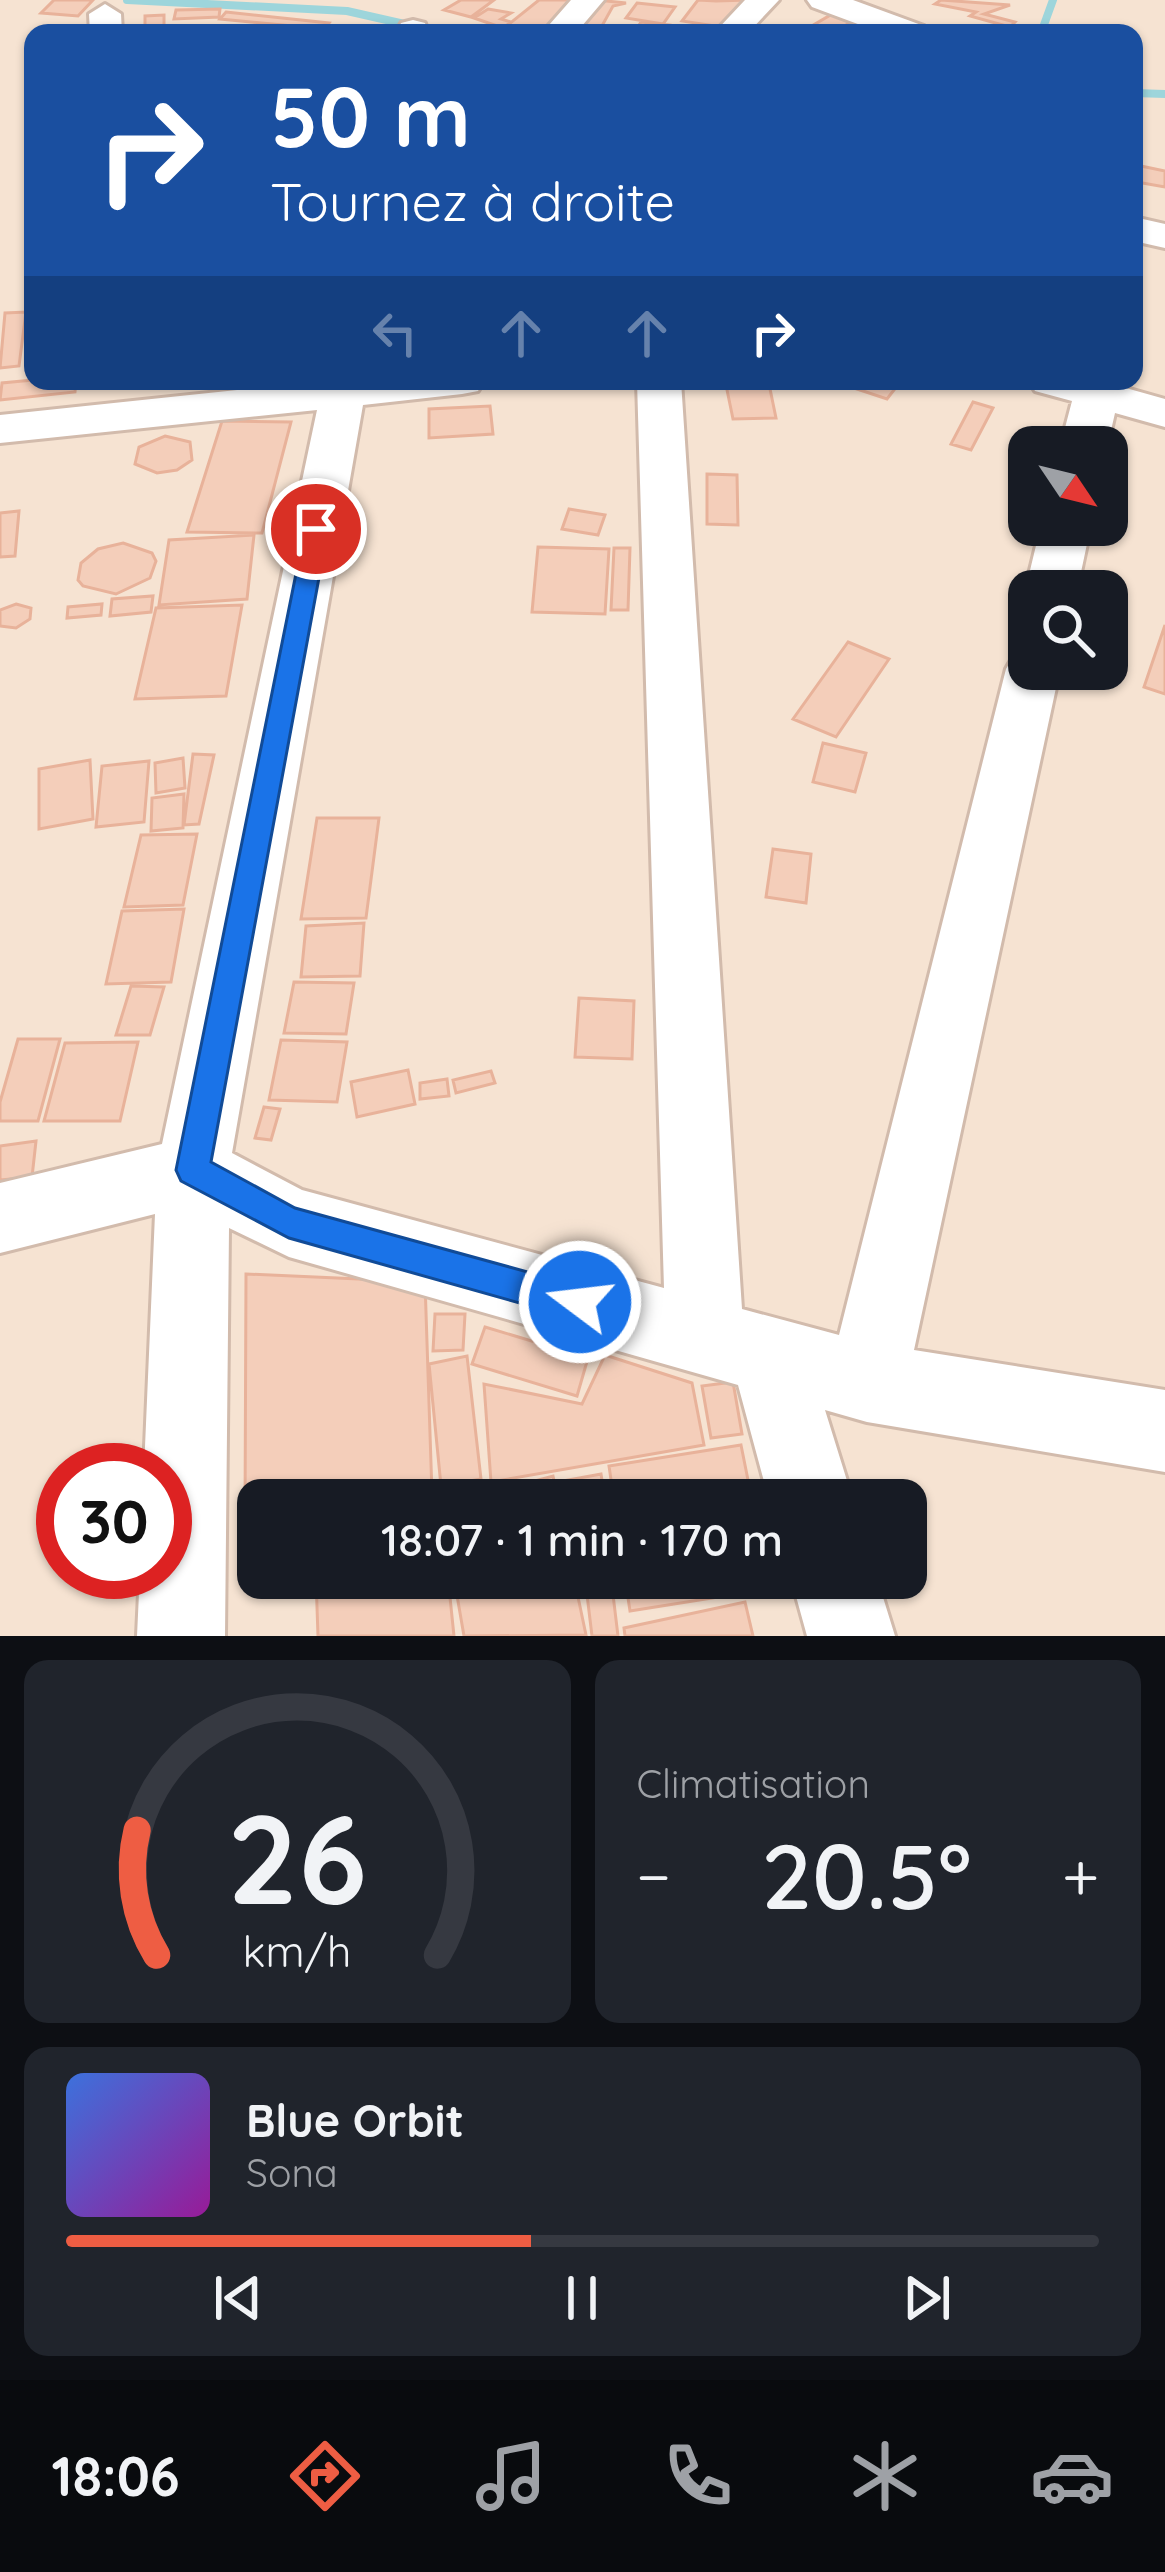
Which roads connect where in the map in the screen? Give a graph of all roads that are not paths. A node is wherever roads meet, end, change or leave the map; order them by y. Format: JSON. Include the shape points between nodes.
{"nodes":[{"id":1,"x":588,"y":0,"type":"edge"},
{"id":2,"x":763,"y":0,"type":"edge"},
{"id":3,"x":823,"y":0,"type":"edge"},
{"id":4,"x":566,"y":24,"type":"edge"},
{"id":5,"x":739,"y":24,"type":"edge"},
{"id":6,"x":888,"y":24,"type":"edge"},
{"id":7,"x":271,"y":390,"type":"edge"},
{"id":8,"x":343,"y":390,"type":"edge"},
{"id":9,"x":659,"y":390,"type":"edge"},
{"id":10,"x":1083,"y":390,"type":"edge"},
{"id":11,"x":1097,"y":394,"type":"junction"},
{"id":12,"x":124,"y":398,"type":"edge"},
{"id":13,"x":1165,"y":413,"type":"edge"},
{"id":14,"x":1089,"y":426,"type":"edge"},
{"id":15,"x":0,"y":429,"type":"edge"},
{"id":16,"x":1028,"y":690,"type":"edge"},
{"id":17,"x":193,"y":1170,"type":"junction"},
{"id":18,"x":0,"y":1218,"type":"edge"},
{"id":19,"x":737,"y":1346,"type":"junction"},
{"id":20,"x":867,"y":1382,"type":"junction"},
{"id":21,"x":1165,"y":1431,"type":"edge"},
{"id":22,"x":802,"y":1479,"type":"edge"},
{"id":23,"x":840,"y":1599,"type":"edge"},
{"id":24,"x":181,"y":1636,"type":"edge"},
{"id":25,"x":851,"y":1636,"type":"edge"}],
"edges":[{"from":1,"to":4,"type":"street"},
{"from":2,"to":5,"type":"street"},
{"from":3,"to":6,"type":"street"},
{"from":7,"to":12,"type":"street"},
{"from":8,"to":17,"type":"street"},
{"from":9,"to":19,"type":"street"},
{"from":10,"to":11,"type":"street"},
{"from":11,"to":13,"type":"street"},
{"from":11,"to":14,"type":"street"},
{"from":12,"to":15,"type":"street"},
{"from":16,"to":20,"type":"street"},
{"from":17,"to":18,"type":"street"},
{"from":17,"to":19,"type":"street","via":[[289,1222]]},
{"from":17,"to":24,"type":"street"},
{"from":19,"to":20,"type":"street"},
{"from":19,"to":22,"type":"street"},
{"from":20,"to":21,"type":"street"},
{"from":23,"to":25,"type":"street"}]}
